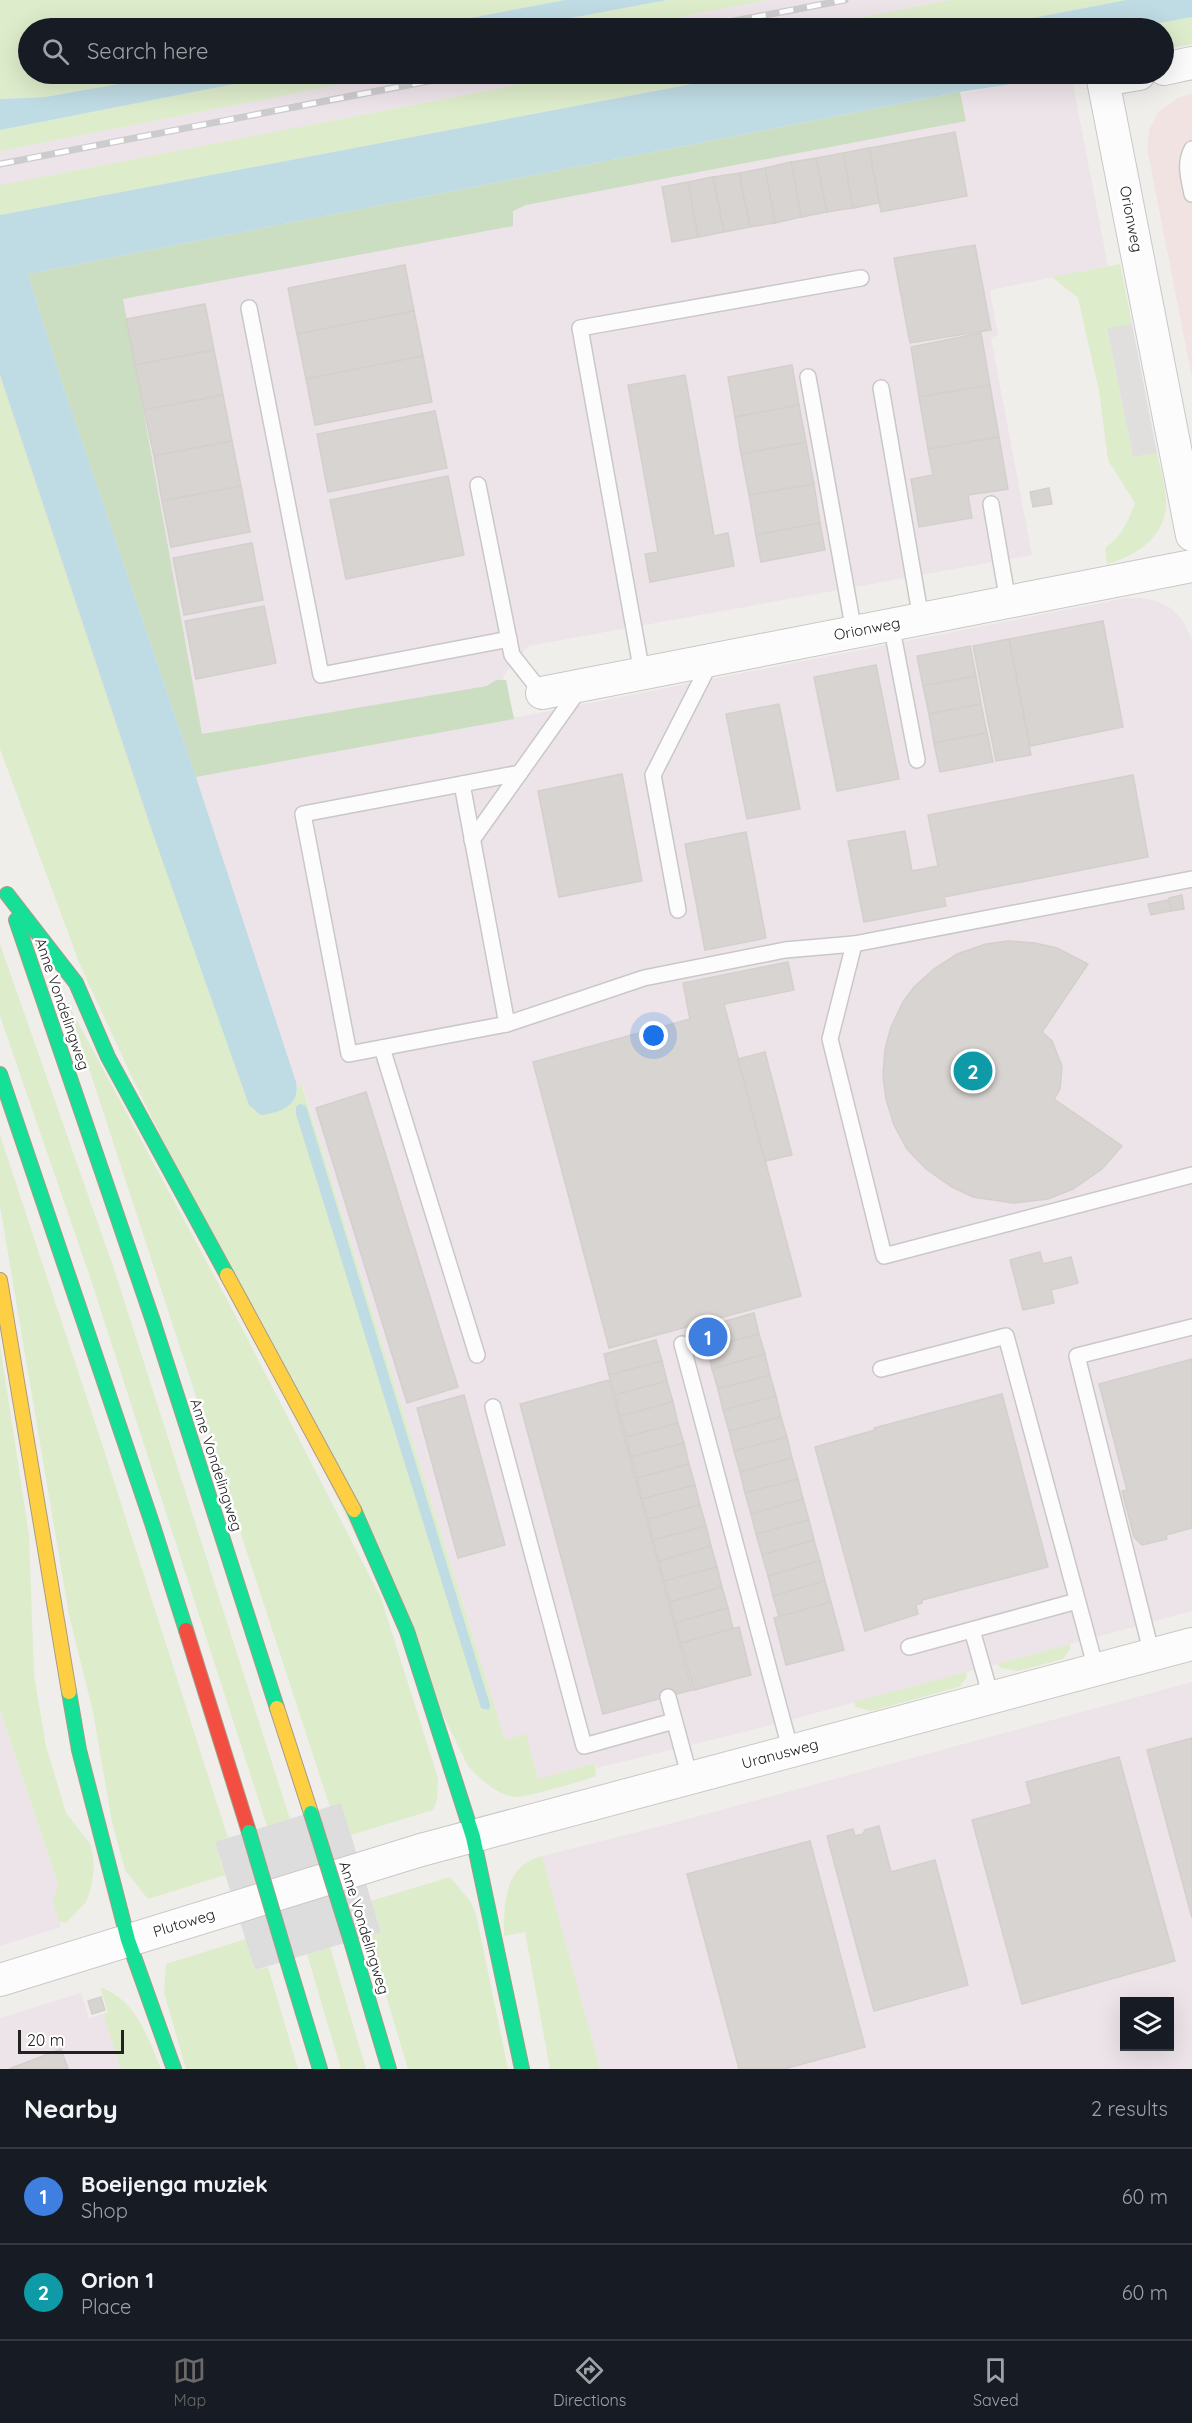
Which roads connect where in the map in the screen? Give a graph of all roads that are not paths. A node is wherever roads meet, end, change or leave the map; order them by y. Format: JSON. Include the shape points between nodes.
{"nodes":[{"id":1,"x":1192,"y":63,"type":"edge"},
{"id":2,"x":1174,"y":67,"type":"edge"},
{"id":3,"x":1104,"y":84,"type":"edge"},
{"id":4,"x":1192,"y":149,"type":"edge"},
{"id":5,"x":1192,"y":194,"type":"edge"},
{"id":6,"x":861,"y":278,"type":"dead end"},
{"id":7,"x":249,"y":308,"type":"dead end"},
{"id":8,"x":808,"y":377,"type":"dead end"},
{"id":9,"x":881,"y":388,"type":"dead end"},
{"id":10,"x":478,"y":485,"type":"dead end"},
{"id":11,"x":991,"y":504,"type":"dead end"},
{"id":12,"x":1191,"y":523,"type":"edge"},
{"id":13,"x":1192,"y":566,"type":"edge"},
{"id":14,"x":1008,"y":602,"type":"junction"},
{"id":15,"x":921,"y":619,"type":"junction"},
{"id":16,"x":891,"y":624,"type":"junction"},
{"id":17,"x":854,"y":632,"type":"junction"},
{"id":18,"x":509,"y":639,"type":"junction"},
{"id":19,"x":712,"y":659,"type":"junction"},
{"id":20,"x":642,"y":673,"type":"junction"},
{"id":21,"x":582,"y":685,"type":"junction"},
{"id":22,"x":542,"y":693,"type":"joint"},
{"id":23,"x":917,"y":760,"type":"dead end"},
{"id":24,"x":520,"y":773,"type":"junction"},
{"id":25,"x":462,"y":784,"type":"junction"},
{"id":26,"x":472,"y":840,"type":"junction"},
{"id":27,"x":1192,"y":879,"type":"edge"},
{"id":28,"x":678,"y":910,"type":"dead end"},
{"id":29,"x":854,"y":944,"type":"junction"},
{"id":30,"x":507,"y":1024,"type":"junction"},
{"id":31,"x":382,"y":1048,"type":"junction"},
{"id":32,"x":0,"y":1074,"type":"edge"},
{"id":33,"x":1192,"y":1175,"type":"edge"},
{"id":34,"x":0,"y":1280,"type":"edge"},
{"id":35,"x":1192,"y":1327,"type":"edge"},
{"id":36,"x":681,"y":1344,"type":"dead end"},
{"id":37,"x":477,"y":1355,"type":"dead end"},
{"id":38,"x":881,"y":1369,"type":"dead end"},
{"id":39,"x":493,"y":1407,"type":"dead end"},
{"id":40,"x":1077,"y":1601,"type":"junction"},
{"id":41,"x":972,"y":1630,"type":"junction"},
{"id":42,"x":1192,"y":1644,"type":"edge"},
{"id":43,"x":909,"y":1647,"type":"dead end"},
{"id":44,"x":1152,"y":1655,"type":"junction"},
{"id":45,"x":1096,"y":1670,"type":"junction"},
{"id":46,"x":668,"y":1697,"type":"dead end"},
{"id":47,"x":991,"y":1697,"type":"junction"},
{"id":48,"x":674,"y":1721,"type":"junction"},
{"id":49,"x":791,"y":1752,"type":"junction"},
{"id":50,"x":690,"y":1778,"type":"junction"},
{"id":51,"x":473,"y":1836,"type":"junction"},
{"id":52,"x":367,"y":1866,"type":"joint"},
{"id":53,"x":128,"y":1940,"type":"junction"},
{"id":54,"x":0,"y":1980,"type":"edge"},
{"id":55,"x":174,"y":2069,"type":"edge"},
{"id":56,"x":320,"y":2069,"type":"edge"},
{"id":57,"x":389,"y":2069,"type":"edge"},
{"id":58,"x":522,"y":2069,"type":"edge"}],
"edges":[{"from":1,"to":2,"type":"street"},
{"from":3,"to":12,"type":"street","name":"Orionweg"},
{"from":4,"to":5,"type":"lane","via":[[1187,170]]},
{"from":6,"to":20,"type":"lane","via":[[580,328]]},
{"from":7,"to":18,"type":"lane","via":[[321,675]]},
{"from":8,"to":17,"type":"lane"},
{"from":9,"to":15,"type":"lane"},
{"from":10,"to":18,"type":"lane"},
{"from":11,"to":14,"type":"lane"},
{"from":13,"to":14,"type":"street","name":"Orionweg"},
{"from":14,"to":15,"type":"street","name":"Orionweg"},
{"from":15,"to":16,"type":"street","name":"Orionweg"},
{"from":16,"to":17,"type":"street","name":"Orionweg"},
{"from":16,"to":23,"type":"lane"},
{"from":17,"to":19,"type":"street","name":"Orionweg"},
{"from":18,"to":22,"type":"lane","via":[[512,655]]},
{"from":19,"to":20,"type":"street","name":"Orionweg"},
{"from":19,"to":28,"type":"lane","via":[[653,775]]},
{"from":20,"to":21,"type":"street","name":"Orionweg"},
{"from":21,"to":22,"type":"street","name":"Orionweg"},
{"from":21,"to":24,"type":"lane"},
{"from":24,"to":25,"type":"lane"},
{"from":24,"to":26,"type":"lane"},
{"from":25,"to":26,"type":"lane"},
{"from":25,"to":31,"type":"lane","via":[[303,814],[349,1054]]},
{"from":26,"to":30,"type":"lane"},
{"from":27,"to":29,"type":"lane"},
{"from":29,"to":30,"type":"lane","via":[[785,950],[644,978]]},
{"from":29,"to":33,"type":"lane","via":[[830,1039],[884,1256]]},
{"from":30,"to":31,"type":"lane"},
{"from":31,"to":37,"type":"lane"},
{"from":32,"to":56,"type":"main road","bridge":true,"via":[[152,1523]]},
{"from":34,"to":53,"type":"main road","via":[[66,1686]]},
{"from":35,"to":44,"type":"lane","via":[[1077,1356]]},
{"from":36,"to":49,"type":"lane"},
{"from":38,"to":40,"type":"lane","via":[[1006,1336]]},
{"from":39,"to":48,"type":"lane","via":[[584,1746]]},
{"from":40,"to":41,"type":"lane"},
{"from":40,"to":45,"type":"lane"},
{"from":41,"to":43,"type":"lane"},
{"from":41,"to":47,"type":"lane"},
{"from":42,"to":44,"type":"street","name":"Uranusweg"},
{"from":44,"to":45,"type":"street","name":"Uranusweg"},
{"from":45,"to":47,"type":"street","name":"Uranusweg"},
{"from":46,"to":48,"type":"lane"},
{"from":47,"to":49,"type":"street","name":"Uranusweg"},
{"from":48,"to":50,"type":"lane"},
{"from":49,"to":50,"type":"street","name":"Uranusweg"},
{"from":50,"to":51,"type":"street","name":"Uranusweg"},
{"from":51,"to":52,"type":"street","name":"Uranusweg"},
{"from":51,"to":57,"type":"main road","name":"Anne Vondelingweg","bridge":true,"via":[[407,1631],[362,1525],[108,1057],[76,983],[5,889],[153,1320]]},
{"from":51,"to":58,"type":"main road"},
{"from":52,"to":53,"type":"street","name":"Plutoweg"},
{"from":53,"to":54,"type":"street","name":"Plutoweg"},
{"from":53,"to":55,"type":"main road"}]}
